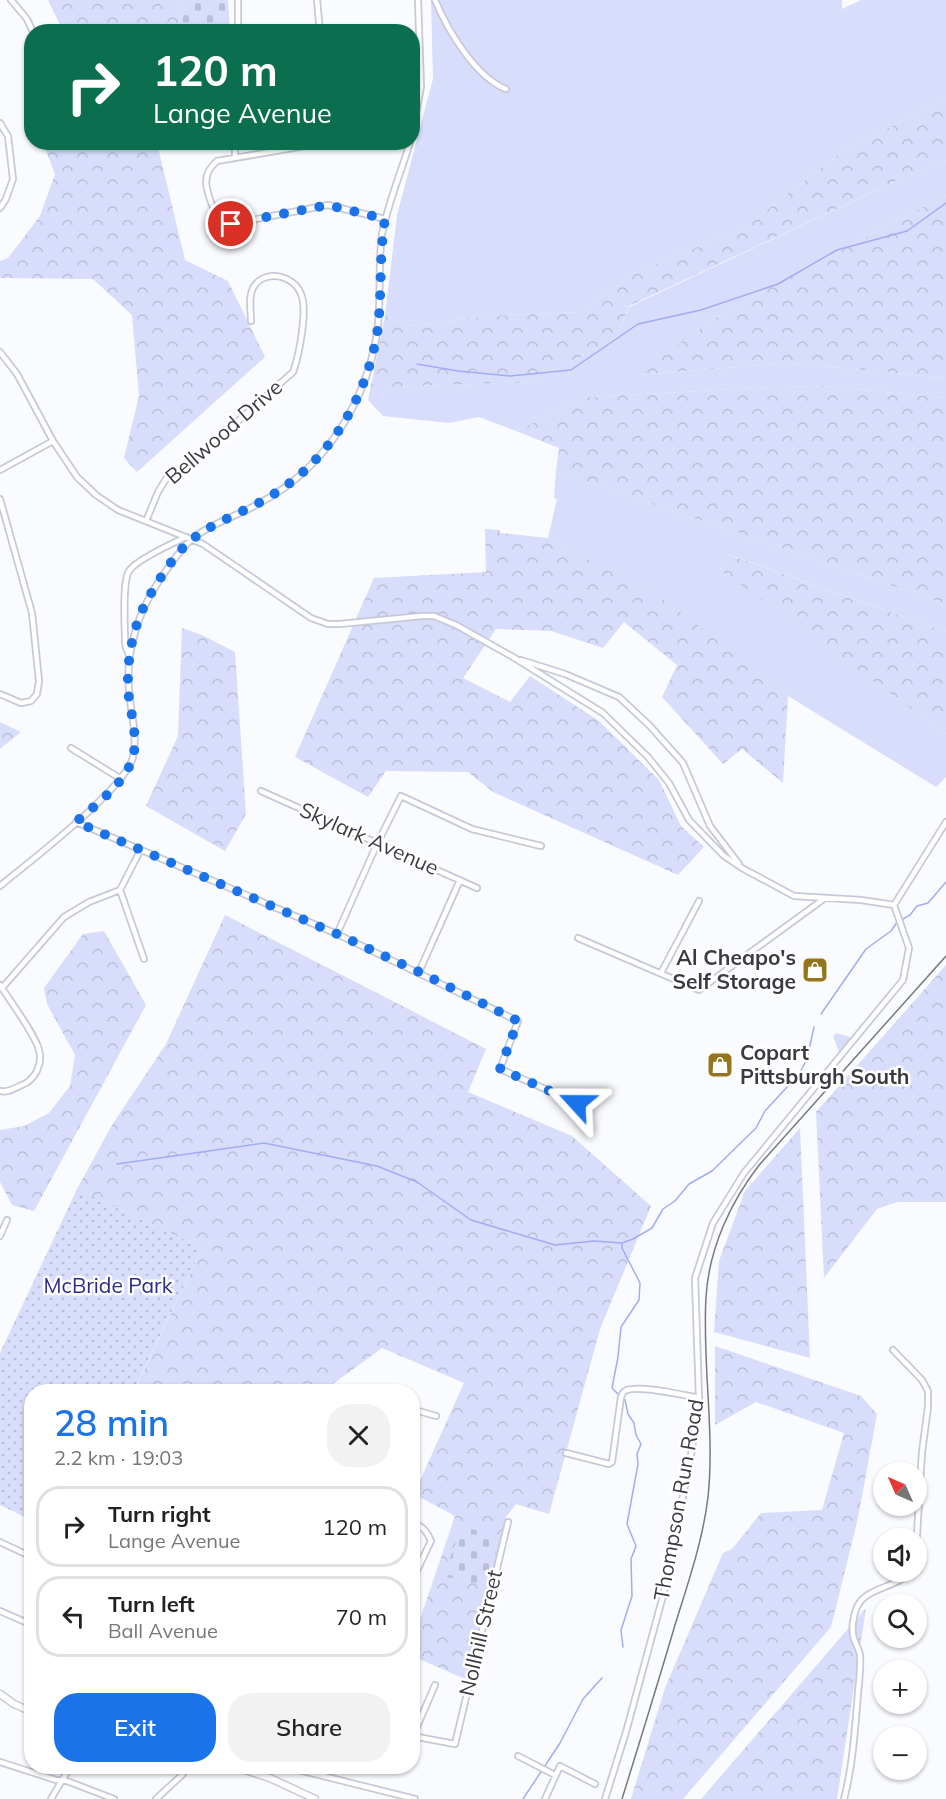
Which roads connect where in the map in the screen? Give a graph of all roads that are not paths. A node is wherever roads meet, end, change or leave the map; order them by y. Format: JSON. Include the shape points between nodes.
{"nodes":[{"id":1,"x":11,"y":0,"type":"edge"},
{"id":2,"x":238,"y":0,"type":"edge"},
{"id":3,"x":317,"y":0,"type":"edge"},
{"id":4,"x":418,"y":0,"type":"edge"},
{"id":5,"x":435,"y":0,"type":"edge"},
{"id":6,"x":28,"y":24,"type":"edge"},
{"id":7,"x":238,"y":24,"type":"edge"},
{"id":8,"x":319,"y":24,"type":"edge"},
{"id":9,"x":419,"y":24,"type":"edge"},
{"id":10,"x":420,"y":44,"type":"edge"},
{"id":11,"x":506,"y":89,"type":"dead end"},
{"id":12,"x":420,"y":92,"type":"edge"},
{"id":13,"x":0,"y":123,"type":"edge"},
{"id":14,"x":235,"y":150,"type":"edge"},
{"id":15,"x":278,"y":150,"type":"edge"},
{"id":16,"x":408,"y":150,"type":"edge"},
{"id":17,"x":235,"y":157,"type":"junction"},
{"id":18,"x":0,"y":208,"type":"edge"},
{"id":19,"x":385,"y":219,"type":"junction"},
{"id":20,"x":251,"y":321,"type":"dead end"},
{"id":21,"x":0,"y":352,"type":"edge"},
{"id":22,"x":53,"y":441,"type":"junction"},
{"id":23,"x":0,"y":470,"type":"edge"},
{"id":24,"x":0,"y":499,"type":"edge"},
{"id":25,"x":146,"y":521,"type":"junction"},
{"id":26,"x":186,"y":537,"type":"junction"},
{"id":27,"x":192,"y":539,"type":"junction"},
{"id":28,"x":513,"y":657,"type":"junction"},
{"id":29,"x":130,"y":658,"type":"junction"},
{"id":30,"x":0,"y":694,"type":"edge"},
{"id":31,"x":71,"y":748,"type":"dead end"},
{"id":32,"x":121,"y":779,"type":"junction"},
{"id":33,"x":261,"y":790,"type":"dead end"},
{"id":34,"x":76,"y":822,"type":"junction"},
{"id":35,"x":946,"y":822,"type":"edge"},
{"id":36,"x":377,"y":844,"type":"junction"},
{"id":37,"x":542,"y":846,"type":"dead end"},
{"id":38,"x":141,"y":851,"type":"junction"},
{"id":39,"x":742,"y":868,"type":"junction"},
{"id":40,"x":460,"y":880,"type":"junction"},
{"id":41,"x":0,"y":886,"type":"edge"},
{"id":42,"x":477,"y":888,"type":"dead end"},
{"id":43,"x":120,"y":890,"type":"junction"},
{"id":44,"x":825,"y":898,"type":"junction"},
{"id":45,"x":699,"y":901,"type":"dead end"},
{"id":46,"x":894,"y":905,"type":"junction"},
{"id":47,"x":337,"y":934,"type":"junction"},
{"id":48,"x":578,"y":938,"type":"dead end"},
{"id":49,"x":144,"y":959,"type":"dead end"},
{"id":50,"x":419,"y":972,"type":"junction"},
{"id":51,"x":661,"y":973,"type":"junction"},
{"id":52,"x":1,"y":987,"type":"edge"},
{"id":53,"x":2,"y":1092,"type":"edge"},
{"id":54,"x":577,"y":1103,"type":"dead end"},
{"id":55,"x":7,"y":1220,"type":"dead end"},
{"id":56,"x":0,"y":1236,"type":"edge"},
{"id":57,"x":893,"y":1350,"type":"dead end"},
{"id":58,"x":699,"y":1398,"type":"junction"},
{"id":59,"x":420,"y":1411,"type":"edge"},
{"id":60,"x":436,"y":1416,"type":"dead end"},
{"id":61,"x":566,"y":1453,"type":"dead end"},
{"id":62,"x":508,"y":1522,"type":"dead end"},
{"id":63,"x":420,"y":1525,"type":"edge"},
{"id":64,"x":917,"y":1528,"type":"edge"},
{"id":65,"x":0,"y":1542,"type":"edge"},
{"id":66,"x":24,"y":1553,"type":"edge"},
{"id":67,"x":420,"y":1564,"type":"edge"},
{"id":68,"x":898,"y":1582,"type":"edge"},
{"id":69,"x":0,"y":1611,"type":"edge"},
{"id":70,"x":24,"y":1622,"type":"edge"},
{"id":71,"x":435,"y":1685,"type":"dead end"},
{"id":72,"x":0,"y":1694,"type":"edge"},
{"id":73,"x":24,"y":1708,"type":"edge"},
{"id":74,"x":420,"y":1720,"type":"edge"},
{"id":75,"x":420,"y":1737,"type":"edge"},
{"id":76,"x":518,"y":1756,"type":"dead end"},
{"id":77,"x":0,"y":1762,"type":"edge"},
{"id":78,"x":24,"y":1770,"type":"edge"},
{"id":79,"x":37,"y":1774,"type":"edge"},
{"id":80,"x":66,"y":1774,"type":"edge"},
{"id":81,"x":183,"y":1774,"type":"edge"},
{"id":82,"x":258,"y":1774,"type":"edge"},
{"id":83,"x":315,"y":1774,"type":"edge"},
{"id":84,"x":555,"y":1775,"type":"junction"},
{"id":85,"x":62,"y":1780,"type":"junction"},
{"id":86,"x":595,"y":1784,"type":"dead end"},
{"id":87,"x":547,"y":1798,"type":"edge"},
{"id":88,"x":51,"y":1799,"type":"edge"},
{"id":89,"x":114,"y":1799,"type":"edge"},
{"id":90,"x":156,"y":1799,"type":"edge"},
{"id":91,"x":315,"y":1799,"type":"edge"},
{"id":92,"x":415,"y":1799,"type":"edge"},
{"id":93,"x":605,"y":1799,"type":"edge"},
{"id":94,"x":844,"y":1799,"type":"edge"}],
"edges":[{"from":1,"to":6,"type":"street"},
{"from":2,"to":7,"type":"street"},
{"from":3,"to":8,"type":"street"},
{"from":4,"to":9,"type":"street"},
{"from":5,"to":11,"type":"street","via":[[466,54],[496,86]]},
{"from":10,"to":12,"type":"street"},
{"from":13,"to":18,"type":"street","via":[[8,136],[13,179]]},
{"from":14,"to":17,"type":"street"},
{"from":15,"to":17,"type":"street"},
{"from":16,"to":19,"type":"street"},
{"from":17,"to":19,"type":"street","via":[[217,161],[206,175],[216,215],[231,224],[328,205]]},
{"from":19,"to":27,"type":"street","via":[[375,344],[365,380],[348,417],[293,481]]},
{"from":20,"to":25,"type":"street","name":"Bellwood Drive","via":[[250,296],[260,280],[280,276],[293,282],[303,300],[303,321],[293,372],[202,453],[166,479]]},
{"from":21,"to":22,"type":"street","via":[[17,374]]},
{"from":22,"to":23,"type":"street"},
{"from":22,"to":25,"type":"street","via":[[77,477],[96,495],[118,510]]},
{"from":24,"to":30,"type":"street","via":[[32,613],[39,681],[31,701],[21,703]]},
{"from":25,"to":26,"type":"street"},
{"from":26,"to":27,"type":"street"},
{"from":26,"to":29,"type":"street","via":[[138,562],[127,573],[125,642]]},
{"from":27,"to":28,"type":"street","via":[[310,618],[340,624],[434,616]]},
{"from":27,"to":29,"type":"street","via":[[150,596],[138,622]]},
{"from":28,"to":39,"type":"street","via":[[603,713],[669,783],[689,820],[724,856]]},
{"from":28,"to":39,"type":"street","via":[[619,697],[683,763],[710,825]]},
{"from":29,"to":32,"type":"street","via":[[128,686],[134,744],[133,757]]},
{"from":31,"to":32,"type":"street"},
{"from":32,"to":34,"type":"street"},
{"from":33,"to":36,"type":"street","name":"Skylark Avenue"},
{"from":34,"to":38,"type":"street"},
{"from":34,"to":41,"type":"street"},
{"from":35,"to":46,"type":"street"},
{"from":36,"to":37,"type":"street","via":[[401,796],[472,829]]},
{"from":36,"to":40,"type":"street","name":"Skylark Avenue"},
{"from":36,"to":47,"type":"street"},
{"from":38,"to":43,"type":"street"},
{"from":38,"to":47,"type":"street"},
{"from":39,"to":44,"type":"street","via":[[794,896]]},
{"from":40,"to":42,"type":"street","name":"Skylark Avenue"},
{"from":40,"to":50,"type":"street"},
{"from":43,"to":49,"type":"street"},
{"from":43,"to":52,"type":"street","via":[[88,902],[64,917]]},
{"from":44,"to":46,"type":"street"},
{"from":44,"to":51,"type":"street","via":[[699,990]]},
{"from":45,"to":51,"type":"street"},
{"from":46,"to":58,"type":"street","name":"Thompson Run Road","via":[[909,948],[903,980],[744,1173],[713,1223],[695,1278]]},
{"from":47,"to":50,"type":"street"},
{"from":48,"to":51,"type":"street"},
{"from":50,"to":54,"type":"street","via":[[518,1021],[500,1069]]},
{"from":52,"to":53,"type":"street","via":[[40,1051],[40,1065],[30,1082]]},
{"from":55,"to":56,"type":"street"},
{"from":57,"to":64,"type":"street","via":[[928,1391]]},
{"from":58,"to":61,"type":"street","via":[[628,1389],[622,1395],[612,1462]]},
{"from":58,"to":93,"type":"street","name":"Thompson Run Road","via":[[664,1592]]},
{"from":59,"to":60,"type":"street"},
{"from":62,"to":75,"type":"street","name":"Nollhill Street","via":[[455,1744]]},
{"from":63,"to":67,"type":"street","via":[[431,1540]]},
{"from":65,"to":66,"type":"street"},
{"from":68,"to":94,"type":"street","via":[[861,1601],[853,1623],[860,1656],[856,1722]]},
{"from":69,"to":70,"type":"street"},
{"from":71,"to":74,"type":"street"},
{"from":72,"to":73,"type":"main road"},
{"from":76,"to":84,"type":"street"},
{"from":77,"to":78,"type":"street"},
{"from":79,"to":85,"type":"street"},
{"from":80,"to":85,"type":"street"},
{"from":81,"to":90,"type":"street"},
{"from":82,"to":91,"type":"main road"},
{"from":83,"to":92,"type":"street"},
{"from":84,"to":86,"type":"street","via":[[560,1767]]},
{"from":84,"to":87,"type":"street"},
{"from":85,"to":88,"type":"street"},
{"from":85,"to":89,"type":"street"}]}
